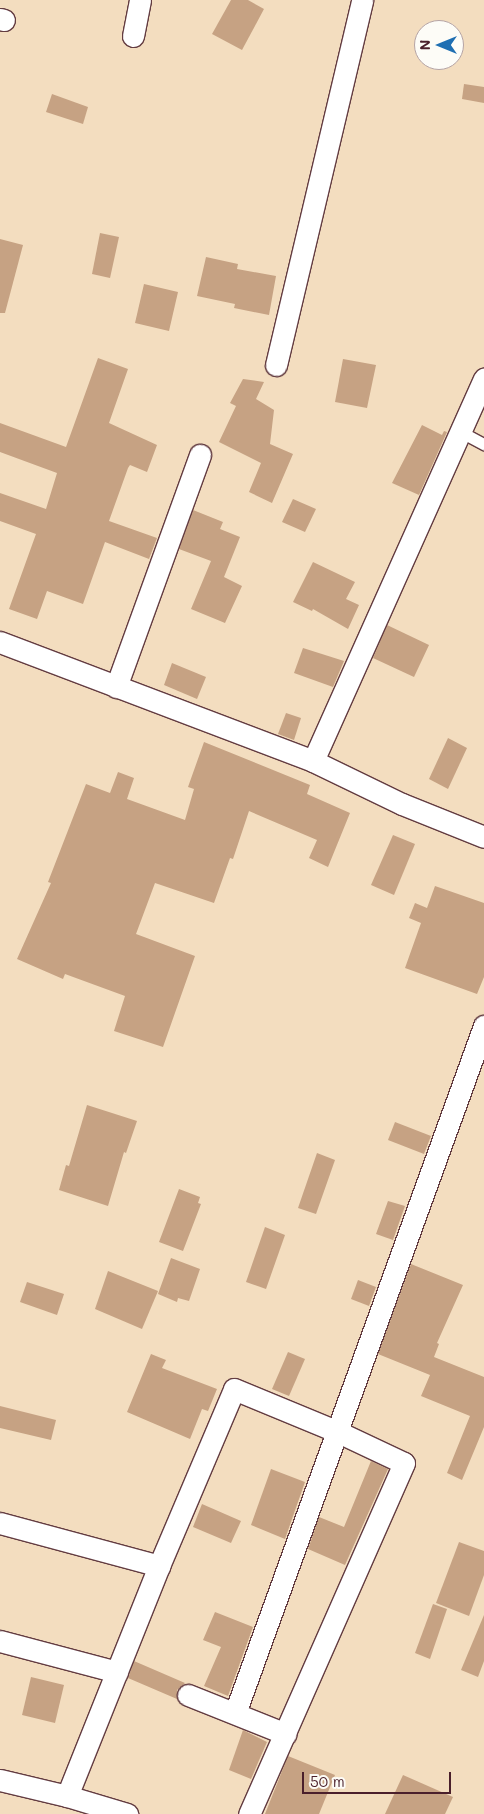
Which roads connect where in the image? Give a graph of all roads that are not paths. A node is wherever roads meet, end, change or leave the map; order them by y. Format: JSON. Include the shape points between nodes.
{"nodes":[{"id":1,"x":140,"y":0,"type":"edge"},
{"id":2,"x":362,"y":0,"type":"edge"},
{"id":3,"x":133,"y":36,"type":"dead end"},
{"id":4,"x":276,"y":365,"type":"dead end"},
{"id":5,"x":484,"y":379,"type":"edge"},
{"id":6,"x":461,"y":432,"type":"junction"},
{"id":7,"x":484,"y":444,"type":"edge"},
{"id":8,"x":200,"y":455,"type":"dead end"},
{"id":9,"x":0,"y":642,"type":"edge"},
{"id":10,"x":116,"y":688,"type":"junction"},
{"id":11,"x":313,"y":761,"type":"junction"},
{"id":12,"x":484,"y":837,"type":"edge"},
{"id":13,"x":484,"y":1026,"type":"edge"},
{"id":14,"x":336,"y":1431,"type":"junction"},
{"id":15,"x":0,"y":1523,"type":"edge"},
{"id":16,"x":159,"y":1566,"type":"junction"},
{"id":17,"x":0,"y":1640,"type":"edge"},
{"id":18,"x":117,"y":1672,"type":"junction"},
{"id":19,"x":188,"y":1696,"type":"dead end"},
{"id":20,"x":235,"y":1713,"type":"junction"},
{"id":21,"x":286,"y":1734,"type":"junction"},
{"id":22,"x":0,"y":1780,"type":"edge"},
{"id":23,"x":67,"y":1796,"type":"junction"},
{"id":24,"x":126,"y":1814,"type":"edge"},
{"id":25,"x":249,"y":1814,"type":"edge"}],
"edges":[{"from":1,"to":3,"type":"street"},
{"from":2,"to":4,"type":"street"},
{"from":5,"to":6,"type":"street"},
{"from":6,"to":7,"type":"lane"},
{"from":6,"to":11,"type":"street"},
{"from":8,"to":10,"type":"street"},
{"from":9,"to":10,"type":"street"},
{"from":10,"to":11,"type":"street"},
{"from":11,"to":12,"type":"street","via":[[402,804]]},
{"from":13,"to":14,"type":"street"},
{"from":14,"to":16,"type":"street","via":[[234,1389]]},
{"from":14,"to":20,"type":"street"},
{"from":14,"to":21,"type":"street","via":[[404,1463]]},
{"from":15,"to":16,"type":"street"},
{"from":16,"to":18,"type":"street"},
{"from":17,"to":18,"type":"street"},
{"from":18,"to":23,"type":"street"},
{"from":19,"to":20,"type":"street"},
{"from":20,"to":21,"type":"street"},
{"from":21,"to":25,"type":"street"},
{"from":22,"to":23,"type":"street"},
{"from":23,"to":24,"type":"street"}]}
